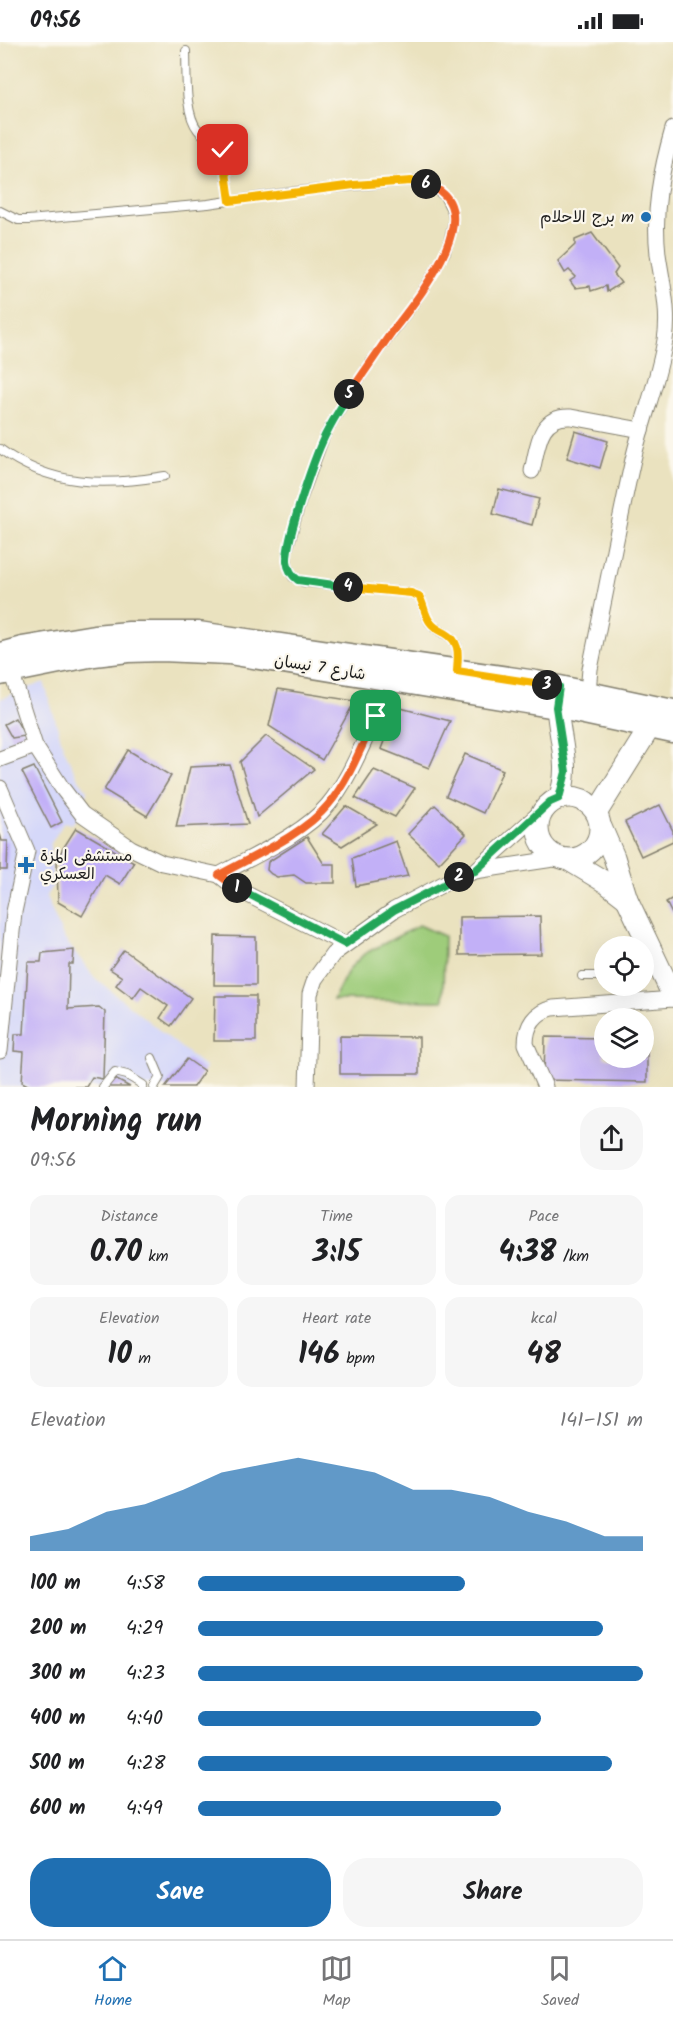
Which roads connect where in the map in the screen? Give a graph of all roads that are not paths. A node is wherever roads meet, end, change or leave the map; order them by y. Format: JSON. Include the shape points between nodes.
{"nodes":[{"id":1,"x":186,"y":51,"type":"dead end"},
{"id":2,"x":673,"y":129,"type":"edge"},
{"id":3,"x":230,"y":201,"type":"junction"},
{"id":4,"x":0,"y":212,"type":"edge"},
{"id":5,"x":641,"y":430,"type":"junction"},
{"id":6,"x":0,"y":449,"type":"edge"},
{"id":7,"x":532,"y":471,"type":"dead end"},
{"id":8,"x":165,"y":476,"type":"dead end"},
{"id":9,"x":4,"y":666,"type":"edge"},
{"id":10,"x":457,"y":671,"type":"junction"},
{"id":11,"x":588,"y":692,"type":"junction"},
{"id":12,"x":557,"y":697,"type":"junction"},
{"id":13,"x":658,"y":715,"type":"edge"},
{"id":14,"x":376,"y":716,"type":"dead end"},
{"id":15,"x":673,"y":732,"type":"edge"},
{"id":16,"x":35,"y":746,"type":"junction"},
{"id":17,"x":2,"y":755,"type":"edge"},
{"id":18,"x":0,"y":788,"type":"edge"},
{"id":19,"x":551,"y":804,"type":"junction"},
{"id":20,"x":599,"y":819,"type":"junction"},
{"id":21,"x":563,"y":858,"type":"junction"},
{"id":22,"x":475,"y":871,"type":"junction"},
{"id":23,"x":219,"y":875,"type":"junction"},
{"id":24,"x":627,"y":899,"type":"junction"},
{"id":25,"x":345,"y":944,"type":"junction"},
{"id":26,"x":582,"y":976,"type":"dead end"},
{"id":27,"x":594,"y":976,"type":"edge"},
{"id":28,"x":628,"y":996,"type":"edge"},
{"id":29,"x":673,"y":998,"type":"edge"},
{"id":30,"x":629,"y":1003,"type":"junction"},
{"id":31,"x":0,"y":1052,"type":"edge"},
{"id":32,"x":152,"y":1058,"type":"dead end"},
{"id":33,"x":103,"y":1087,"type":"edge"},
{"id":34,"x":142,"y":1087,"type":"edge"},
{"id":35,"x":154,"y":1087,"type":"edge"},
{"id":36,"x":307,"y":1087,"type":"edge"},
{"id":37,"x":545,"y":1087,"type":"edge"}],
"edges":[{"from":1,"to":3,"type":"lane","via":[[191,117],[200,132],[223,150]]},
{"from":2,"to":5,"type":"street","via":[[656,211],[666,297],[666,338]]},
{"from":3,"to":4,"type":"lane","via":[[28,220]]},
{"from":3,"to":10,"type":"lane","via":[[411,181],[438,189],[449,203],[453,221],[446,252],[327,431],[301,504],[287,560],[293,577],[303,582],[419,596],[429,621],[456,642]]},
{"from":5,"to":7,"type":"street","via":[[571,417],[552,420],[541,434]]},
{"from":5,"to":11,"type":"street"},
{"from":6,"to":8,"type":"lane","via":[[37,470],[79,481],[129,482]]},
{"from":9,"to":10,"type":"main road","name":"شارع 7 نيسان","via":[[22,648],[94,636],[163,632],[233,637]]},
{"from":9,"to":12,"type":"main road","name":"شارع 7 نيسان","via":[[94,655],[195,651]]},
{"from":9,"to":16,"type":"street"},
{"from":10,"to":12,"type":"main road","name":"شارع 7 نيسان"},
{"from":11,"to":12,"type":"main road","name":"شارع 7 نيسان"},
{"from":11,"to":13,"type":"main road","name":"شارع 7 نيسان"},
{"from":12,"to":13,"type":"main road","name":"شارع 7 نيسان"},
{"from":12,"to":19,"type":"street","via":[[566,772]]},
{"from":13,"to":15,"type":"main road","name":"شارع 7 نيسان"},
{"from":13,"to":20,"type":"street"},
{"from":14,"to":23,"type":"street","via":[[327,806],[301,829]]},
{"from":16,"to":17,"type":"street"},
{"from":16,"to":23,"type":"street","via":[[82,814],[131,848],[162,863]]},
{"from":18,"to":31,"type":"street","via":[[27,851],[14,912]]},
{"from":19,"to":20,"type":"street","via":[[570,796],[580,798],[590,804]]},
{"from":19,"to":21,"type":"street","via":[[539,819],[539,838]]},
{"from":19,"to":22,"type":"street"},
{"from":20,"to":21,"type":"street","via":[[596,843],[591,850]]},
{"from":20,"to":24,"type":"street"},
{"from":21,"to":22,"type":"street"},
{"from":21,"to":24,"type":"street"},
{"from":22,"to":25,"type":"street","via":[[394,910]]},
{"from":23,"to":25,"type":"street","via":[[254,898]]},
{"from":24,"to":29,"type":"street"},
{"from":25,"to":36,"type":"street","via":[[322,966],[310,994]]},
{"from":26,"to":27,"type":"lane"},
{"from":28,"to":30,"type":"lane"},
{"from":29,"to":30,"type":"street"},
{"from":30,"to":37,"type":"street","via":[[546,1009],[535,1017],[527,1030],[526,1044]]},
{"from":32,"to":35,"type":"lane","via":[[160,1077]]},
{"from":33,"to":34,"type":"lane","via":[[115,1072],[127,1075]]}]}
